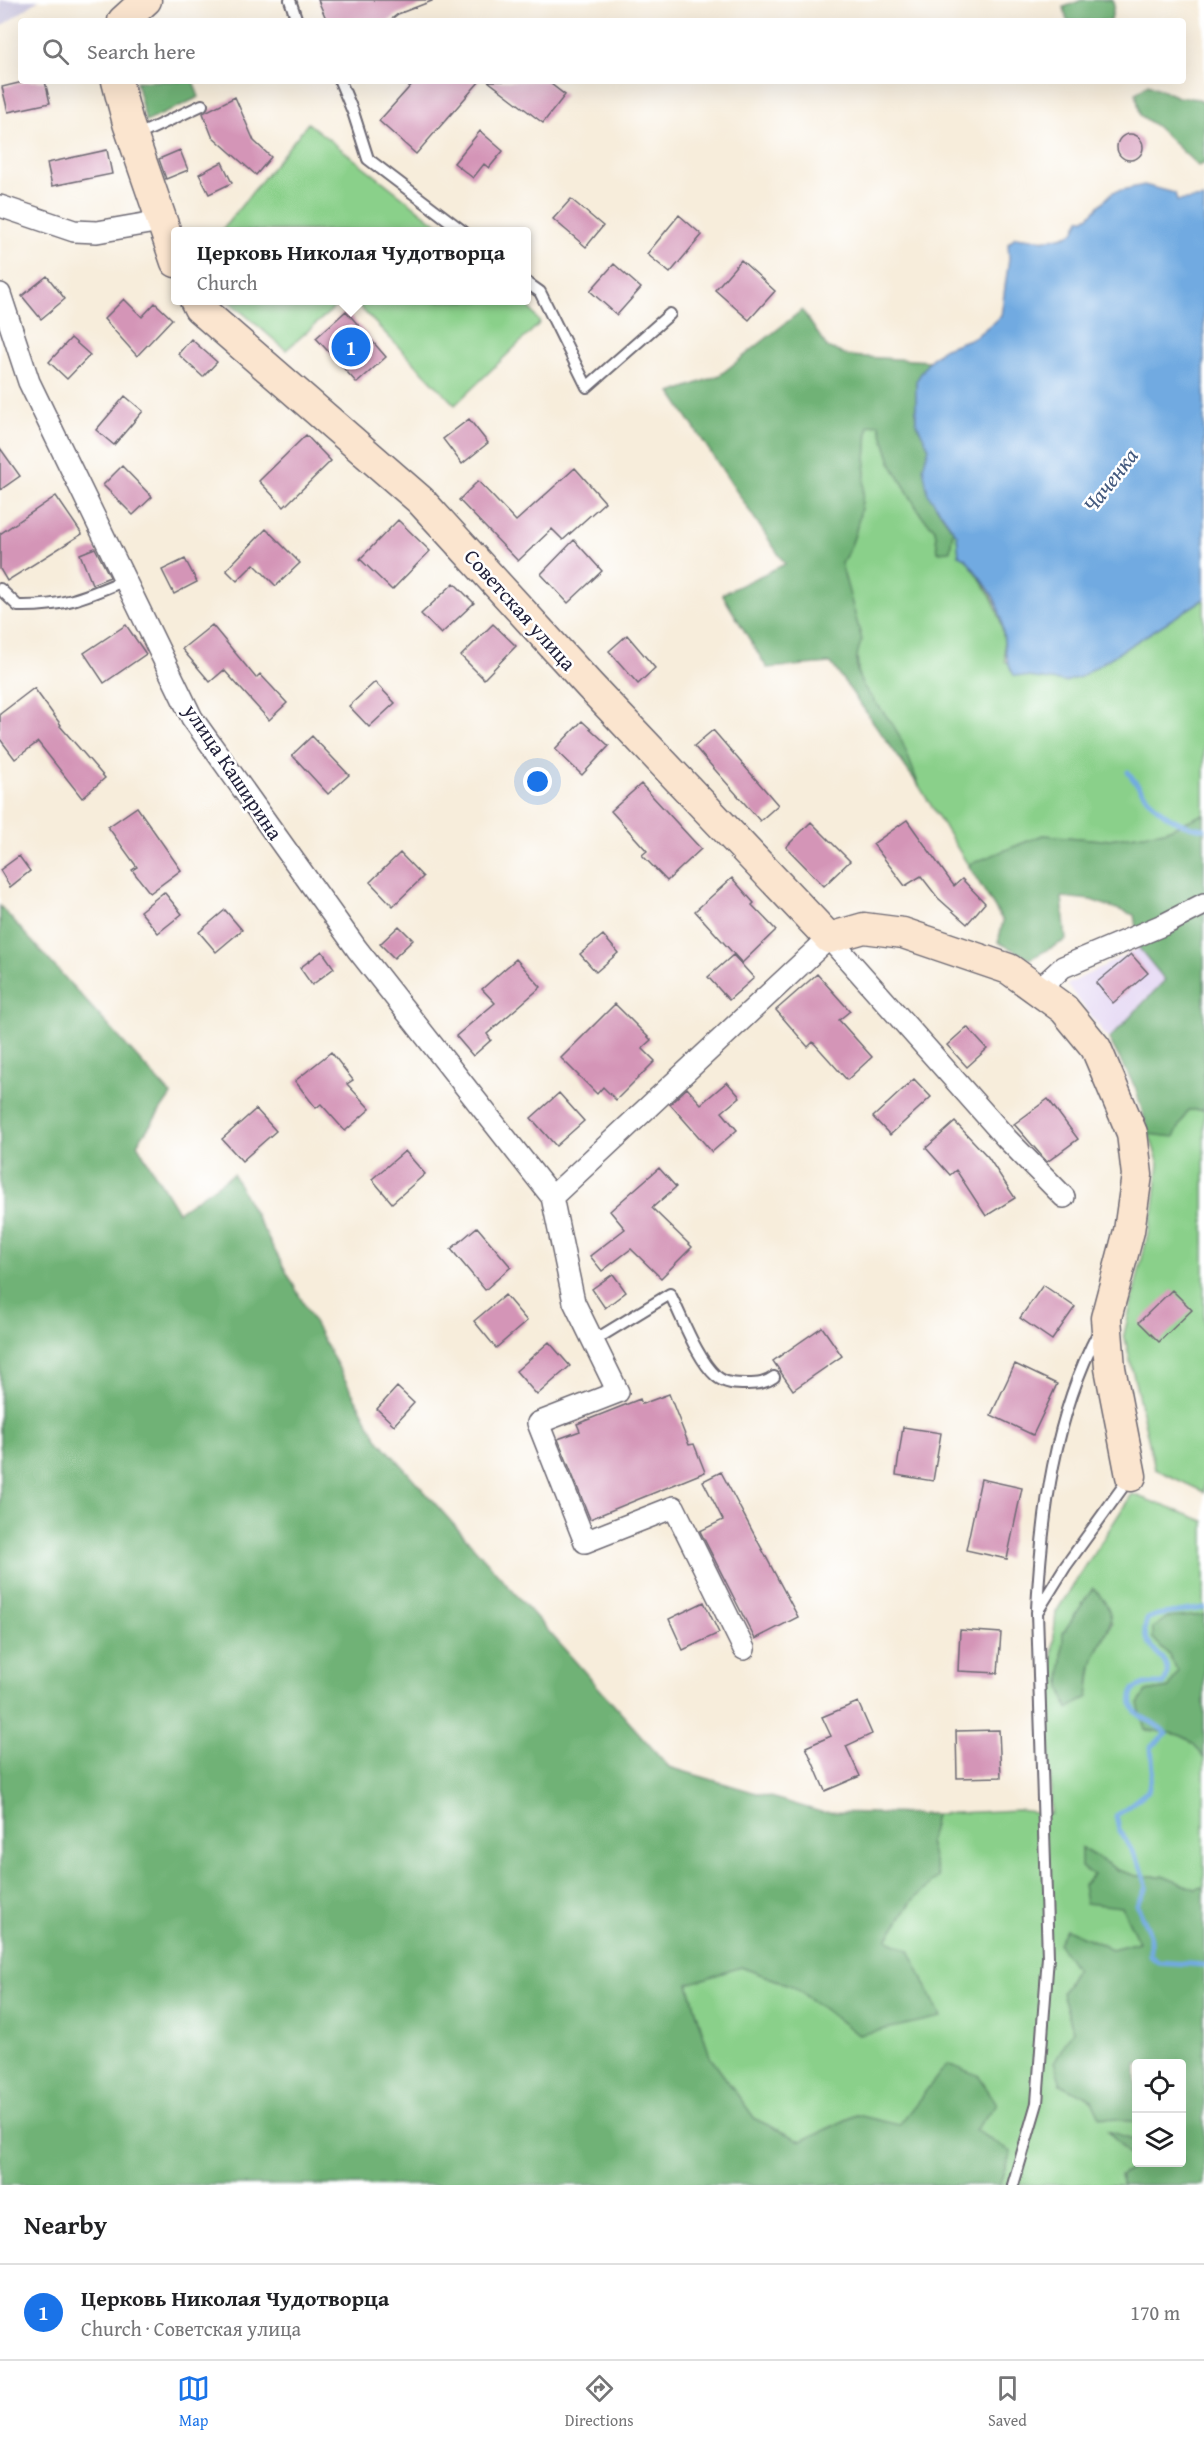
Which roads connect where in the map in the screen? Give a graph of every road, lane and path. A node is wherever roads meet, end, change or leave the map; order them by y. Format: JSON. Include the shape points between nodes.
{"nodes":[{"id":1,"x":146,"y":0,"type":"edge"},
{"id":2,"x":290,"y":0,"type":"edge"},
{"id":3,"x":126,"y":18,"type":"edge"},
{"id":4,"x":296,"y":18,"type":"edge"},
{"id":5,"x":118,"y":84,"type":"edge"},
{"id":6,"x":341,"y":84,"type":"edge"},
{"id":7,"x":202,"y":105,"type":"dead end"},
{"id":8,"x":133,"y":138,"type":"junction"},
{"id":9,"x":1,"y":211,"type":"edge"},
{"id":10,"x":161,"y":221,"type":"junction"},
{"id":11,"x":459,"y":227,"type":"edge"},
{"id":12,"x":171,"y":248,"type":"edge"},
{"id":13,"x":531,"y":286,"type":"edge"},
{"id":14,"x":0,"y":294,"type":"edge"},
{"id":15,"x":198,"y":305,"type":"edge"},
{"id":16,"x":670,"y":314,"type":"dead end"},
{"id":17,"x":125,"y":580,"type":"junction"},
{"id":18,"x":0,"y":589,"type":"edge"},
{"id":19,"x":1204,"y":904,"type":"edge"},
{"id":20,"x":829,"y":938,"type":"junction"},
{"id":21,"x":1038,"y":990,"type":"junction"},
{"id":22,"x":552,"y":1197,"type":"junction"},
{"id":23,"x":1064,"y":1197,"type":"dead end"},
{"id":24,"x":1106,"y":1318,"type":"junction"},
{"id":25,"x":593,"y":1341,"type":"junction"},
{"id":26,"x":774,"y":1377,"type":"dead end"},
{"id":27,"x":1131,"y":1476,"type":"joint"},
{"id":28,"x":1037,"y":1612,"type":"junction"},
{"id":29,"x":744,"y":1649,"type":"dead end"},
{"id":30,"x":1013,"y":2185,"type":"edge"}],
"edges":[{"from":1,"to":3,"type":"street"},
{"from":2,"to":4,"type":"lane"},
{"from":5,"to":8,"type":"street"},
{"from":6,"to":11,"type":"lane","via":[[368,159]]},
{"from":7,"to":8,"type":"lane"},
{"from":8,"to":10,"type":"street"},
{"from":9,"to":10,"type":"street","via":[[74,231],[97,232]]},
{"from":10,"to":12,"type":"street"},
{"from":13,"to":16,"type":"lane","via":[[540,292],[587,387]]},
{"from":14,"to":17,"type":"street","name":"улица Каширина","via":[[29,382]]},
{"from":15,"to":20,"type":"street","name":"Советская улица","via":[[420,500]]},
{"from":17,"to":18,"type":"lane","via":[[77,600],[46,607],[18,606]]},
{"from":17,"to":22,"type":"street","name":"улица Каширина","via":[[192,718],[357,949]]},
{"from":19,"to":21,"type":"street","via":[[1063,967]]},
{"from":20,"to":21,"type":"street","via":[[864,928],[903,933],[1009,969]]},
{"from":20,"to":22,"type":"street"},
{"from":20,"to":23,"type":"street","via":[[1007,1139]]},
{"from":21,"to":24,"type":"street","via":[[1064,1009],[1096,1048],[1132,1132],[1137,1175],[1129,1231]]},
{"from":22,"to":25,"type":"street","via":[[574,1302]]},
{"from":24,"to":27,"type":"street","via":[[1110,1368]]},
{"from":24,"to":28,"type":"lane","via":[[1084,1360],[1061,1428],[1041,1540]]},
{"from":25,"to":26,"type":"lane","via":[[670,1294],[718,1378],[749,1384],[766,1383]]},
{"from":25,"to":29,"type":"street","via":[[618,1392],[538,1423],[585,1542],[674,1507]]},
{"from":27,"to":28,"type":"lane"},
{"from":28,"to":30,"type":"lane","via":[[1048,1957],[1037,2103]]}]}
